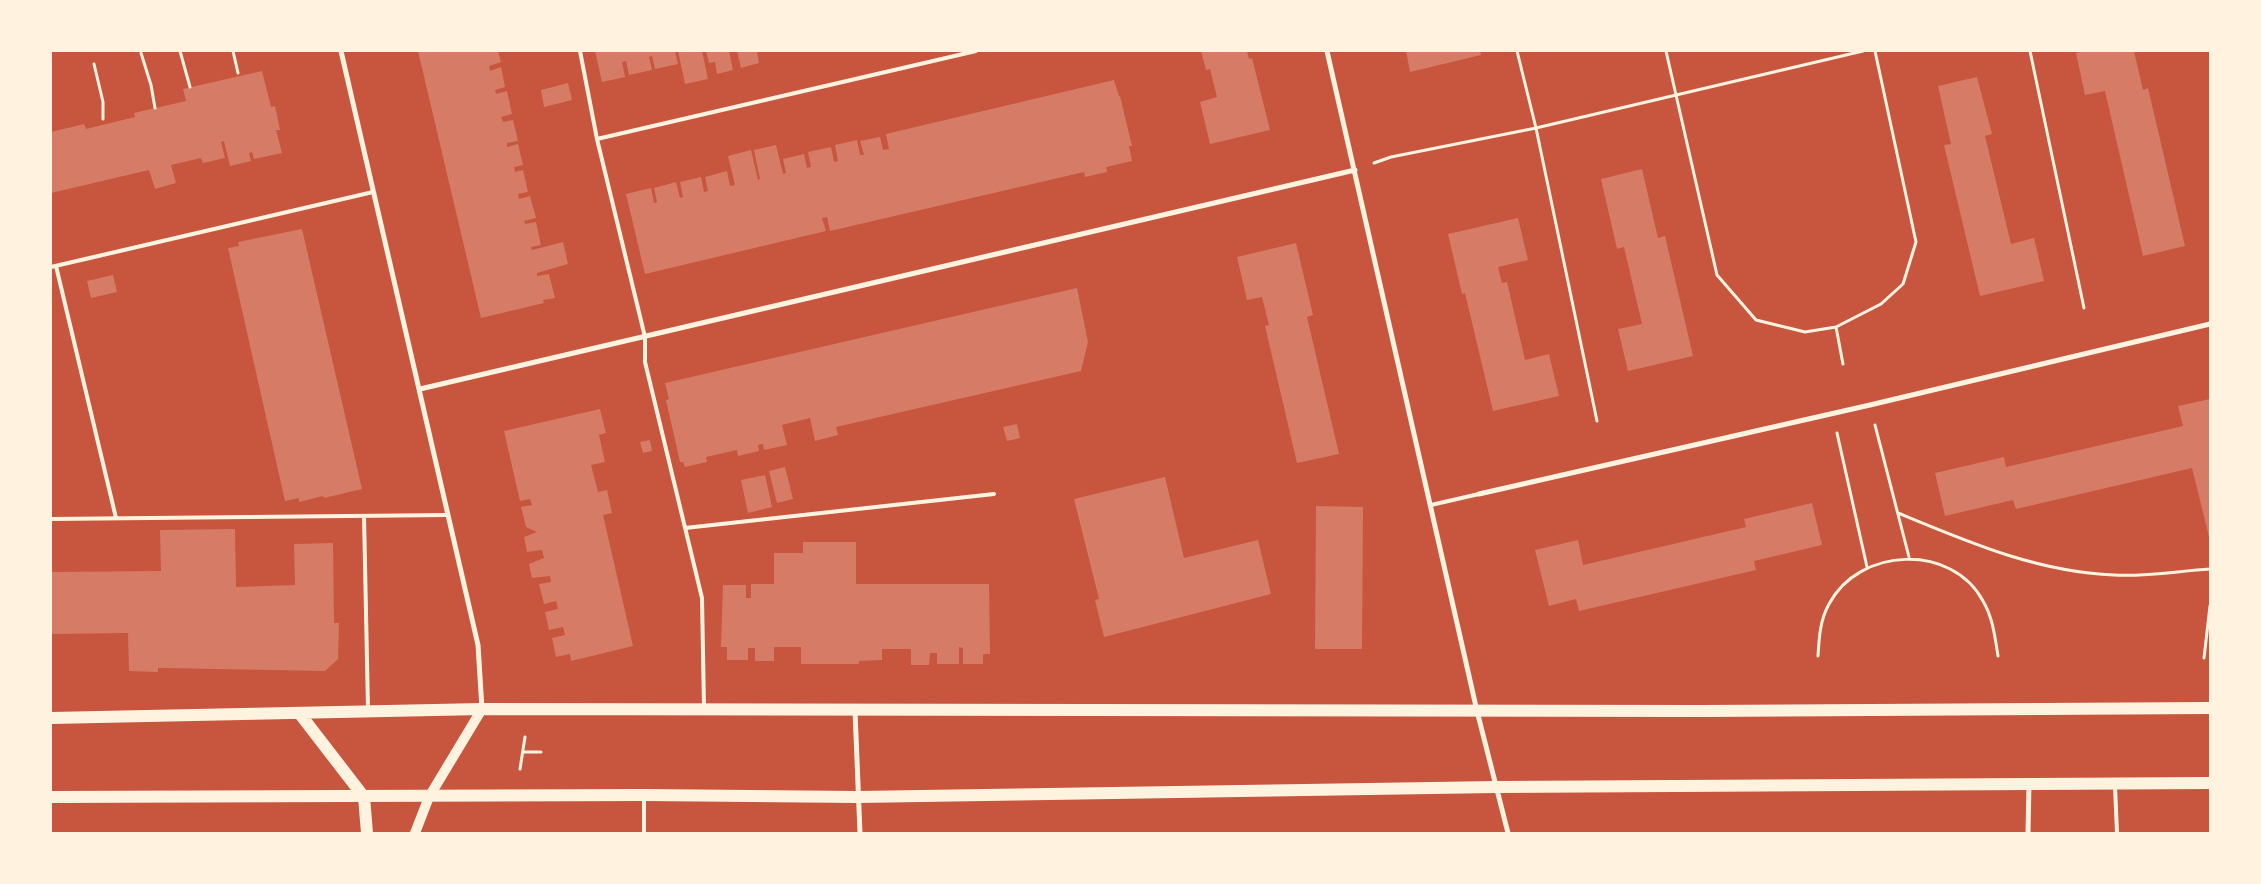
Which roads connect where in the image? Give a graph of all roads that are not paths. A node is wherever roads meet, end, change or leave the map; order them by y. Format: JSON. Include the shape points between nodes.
{"nodes":[{"id":1,"x":341,"y":51,"type":"edge"},
{"id":2,"x":580,"y":51,"type":"edge"},
{"id":3,"x":976,"y":51,"type":"edge"},
{"id":4,"x":1327,"y":51,"type":"edge"},
{"id":5,"x":597,"y":139,"type":"junction"},
{"id":6,"x":1355,"y":170,"type":"junction"},
{"id":7,"x":373,"y":192,"type":"junction"},
{"id":8,"x":54,"y":266,"type":"edge"},
{"id":9,"x":2208,"y":325,"type":"edge"},
{"id":10,"x":645,"y":336,"type":"junction"},
{"id":11,"x":420,"y":389,"type":"junction"},
{"id":12,"x":994,"y":494,"type":"dead end"},
{"id":13,"x":1479,"y":494,"type":"joint"},
{"id":14,"x":1431,"y":505,"type":"junction"},
{"id":15,"x":448,"y":515,"type":"junction"},
{"id":16,"x":364,"y":516,"type":"junction"},
{"id":17,"x":116,"y":518,"type":"junction"},
{"id":18,"x":51,"y":519,"type":"edge"},
{"id":19,"x":685,"y":528,"type":"junction"},
{"id":20,"x":2210,"y":708,"type":"edge"},
{"id":21,"x":482,"y":709,"type":"junction"},
{"id":22,"x":855,"y":710,"type":"junction"},
{"id":23,"x":1477,"y":710,"type":"junction"},
{"id":24,"x":704,"y":711,"type":"junction"},
{"id":25,"x":368,"y":712,"type":"junction"},
{"id":26,"x":300,"y":714,"type":"junction"},
{"id":27,"x":51,"y":718,"type":"edge"},
{"id":28,"x":2210,"y":783,"type":"edge"},
{"id":29,"x":2029,"y":784,"type":"junction"},
{"id":30,"x":2115,"y":784,"type":"junction"},
{"id":31,"x":1496,"y":787,"type":"junction"},
{"id":32,"x":644,"y":795,"type":"junction"},
{"id":33,"x":51,"y":797,"type":"edge"},
{"id":34,"x":364,"y":797,"type":"junction"},
{"id":35,"x":429,"y":797,"type":"junction"},
{"id":36,"x":858,"y":797,"type":"junction"},
{"id":37,"x":367,"y":833,"type":"edge"},
{"id":38,"x":415,"y":833,"type":"edge"},
{"id":39,"x":644,"y":833,"type":"edge"},
{"id":40,"x":860,"y":833,"type":"edge"},
{"id":41,"x":1508,"y":833,"type":"edge"},
{"id":42,"x":2028,"y":833,"type":"edge"},
{"id":43,"x":2116,"y":833,"type":"edge"}],
"edges":[{"from":1,"to":7,"type":"street"},
{"from":2,"to":5,"type":"lane"},
{"from":3,"to":5,"type":"lane"},
{"from":4,"to":6,"type":"street"},
{"from":5,"to":10,"type":"lane"},
{"from":6,"to":10,"type":"street"},
{"from":6,"to":14,"type":"street"},
{"from":7,"to":8,"type":"lane"},
{"from":7,"to":11,"type":"street"},
{"from":8,"to":17,"type":"lane"},
{"from":9,"to":13,"type":"street"},
{"from":10,"to":11,"type":"street"},
{"from":10,"to":19,"type":"lane","via":[[645,362]]},
{"from":11,"to":15,"type":"street"},
{"from":12,"to":19,"type":"lane"},
{"from":13,"to":14,"type":"lane"},
{"from":14,"to":23,"type":"street"},
{"from":15,"to":16,"type":"lane"},
{"from":15,"to":21,"type":"street","via":[[478,645]]},
{"from":16,"to":17,"type":"lane"},
{"from":16,"to":25,"type":"lane"},
{"from":17,"to":18,"type":"lane"},
{"from":19,"to":24,"type":"lane","via":[[702,598]]},
{"from":20,"to":23,"type":"main road"},
{"from":21,"to":24,"type":"main road"},
{"from":21,"to":25,"type":"main road"},
{"from":21,"to":35,"type":"main road"},
{"from":22,"to":23,"type":"main road"},
{"from":22,"to":24,"type":"main road"},
{"from":22,"to":36,"type":"street"},
{"from":23,"to":31,"type":"street"},
{"from":25,"to":26,"type":"main road"},
{"from":26,"to":27,"type":"main road"},
{"from":26,"to":34,"type":"main road"},
{"from":28,"to":30,"type":"main road"},
{"from":29,"to":30,"type":"main road"},
{"from":29,"to":31,"type":"main road"},
{"from":29,"to":42,"type":"street"},
{"from":30,"to":43,"type":"lane"},
{"from":31,"to":36,"type":"main road"},
{"from":31,"to":41,"type":"street"},
{"from":32,"to":35,"type":"main road"},
{"from":32,"to":36,"type":"main road"},
{"from":32,"to":39,"type":"lane"},
{"from":33,"to":34,"type":"main road"},
{"from":34,"to":35,"type":"main road"},
{"from":34,"to":37,"type":"main road"},
{"from":35,"to":38,"type":"main road"},
{"from":36,"to":40,"type":"street"}]}
